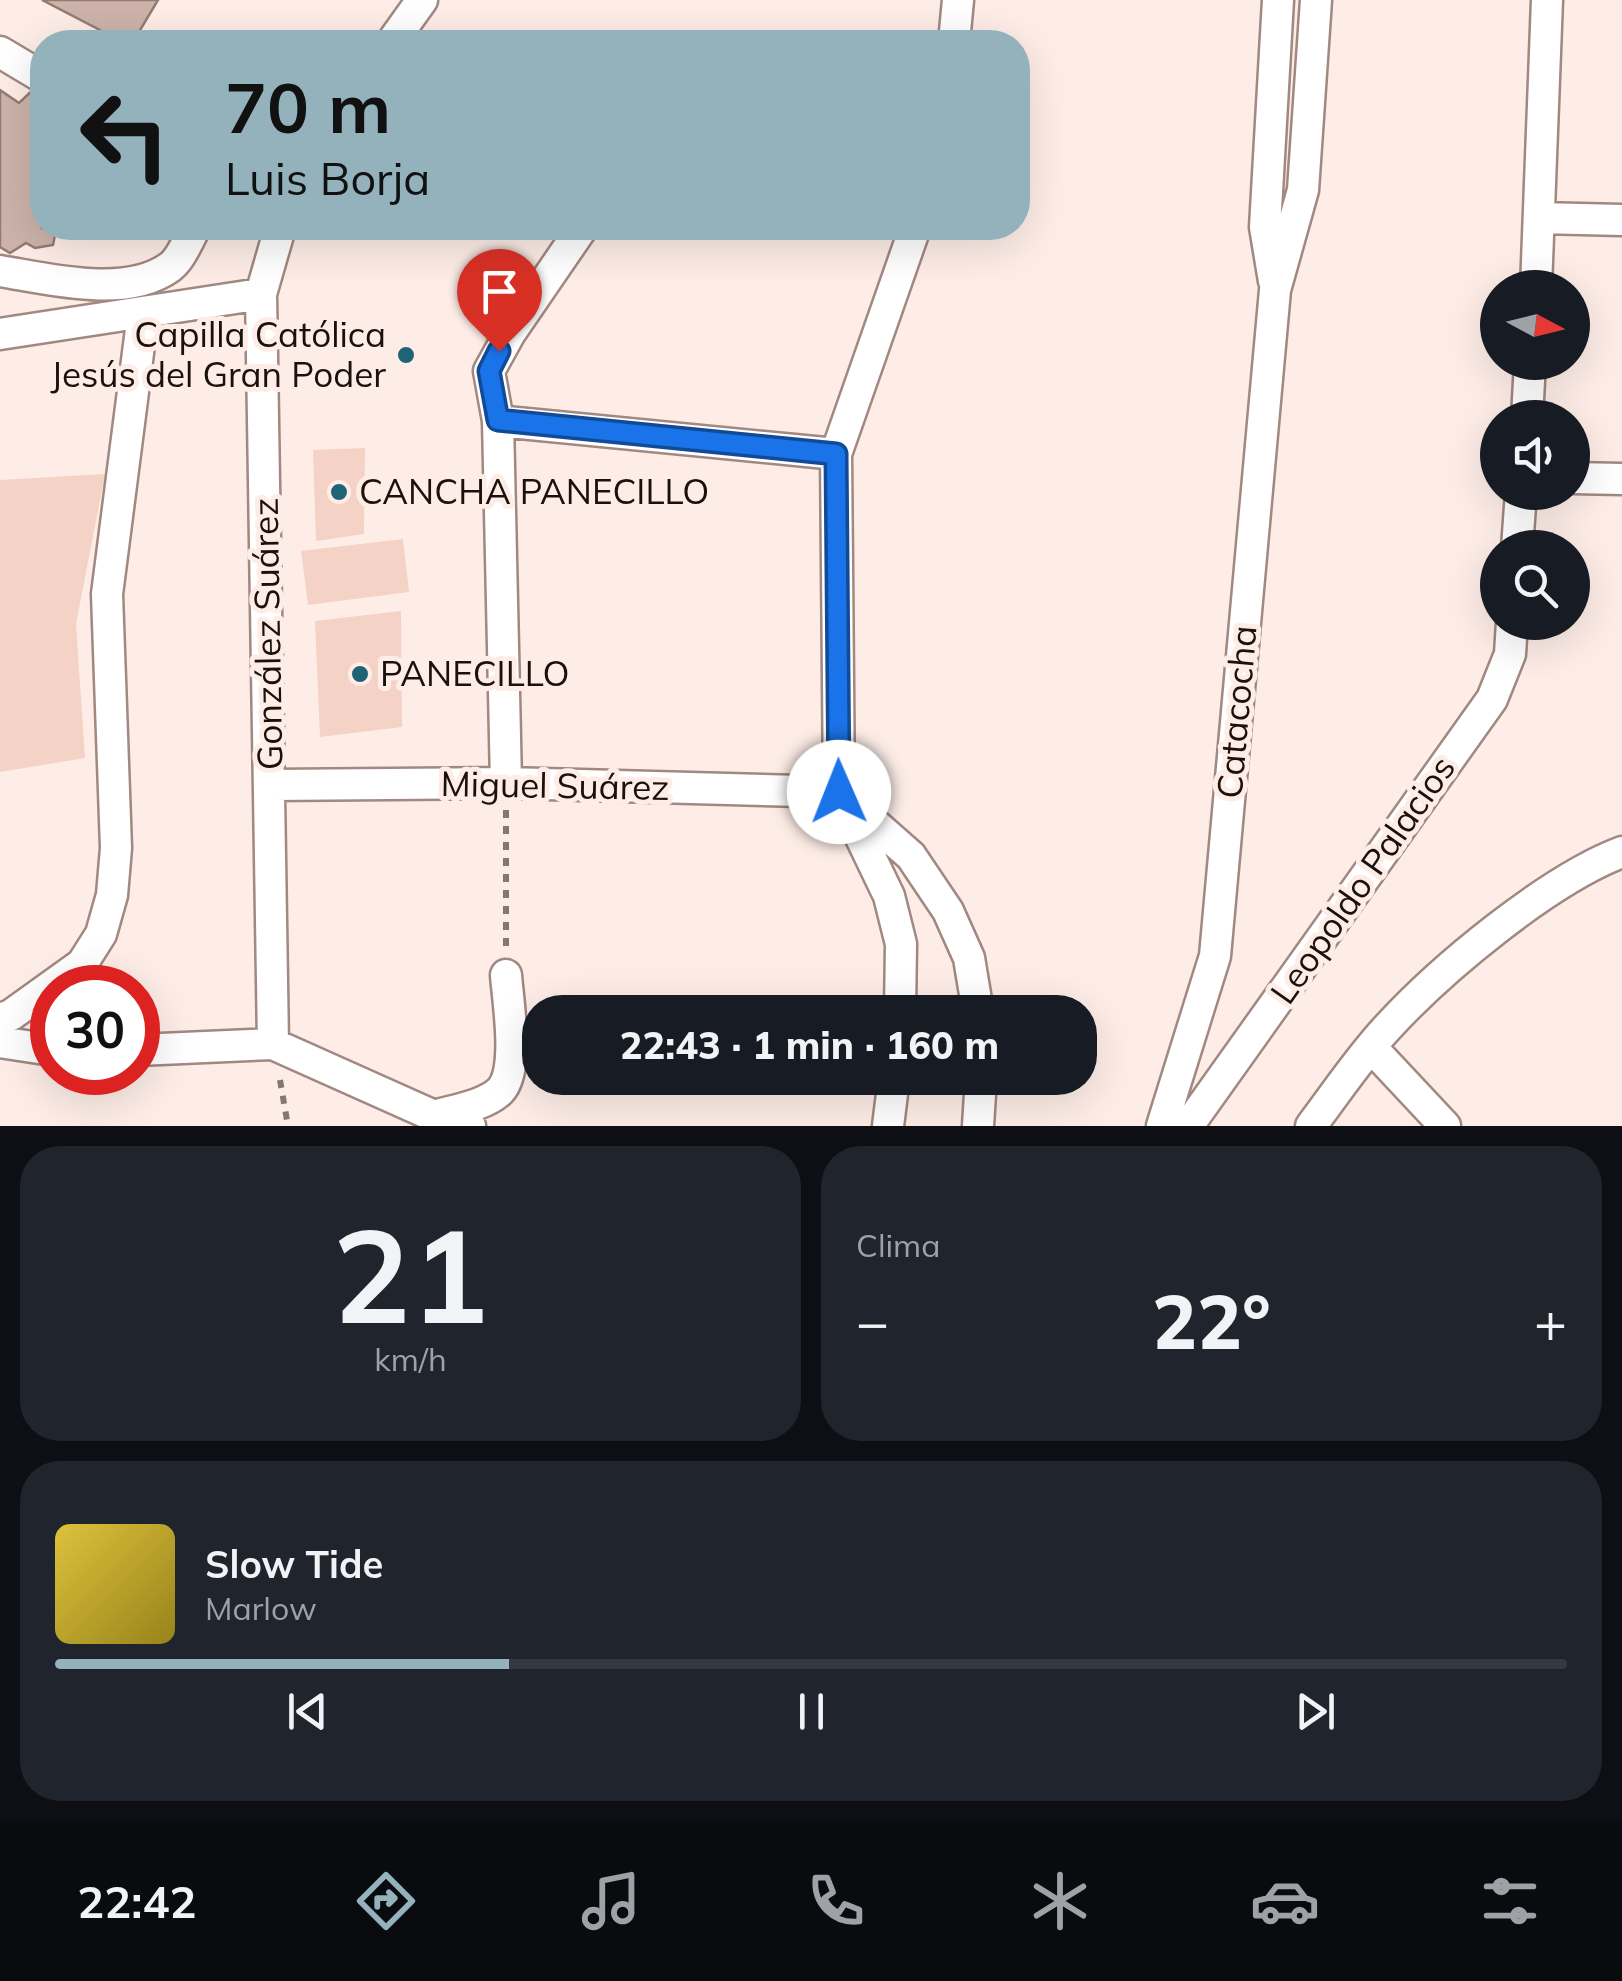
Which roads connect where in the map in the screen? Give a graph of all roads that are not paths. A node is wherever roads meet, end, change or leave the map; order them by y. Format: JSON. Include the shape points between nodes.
{"nodes":[{"id":1,"x":422,"y":0,"type":"edge"},
{"id":2,"x":958,"y":0,"type":"edge"},
{"id":3,"x":1278,"y":0,"type":"edge"},
{"id":4,"x":1316,"y":0,"type":"edge"},
{"id":5,"x":1547,"y":0,"type":"edge"},
{"id":6,"x":401,"y":30,"type":"edge"},
{"id":7,"x":955,"y":30,"type":"edge"},
{"id":8,"x":0,"y":52,"type":"edge"},
{"id":9,"x":30,"y":70,"type":"edge"},
{"id":10,"x":1539,"y":218,"type":"junction"},
{"id":11,"x":1622,"y":220,"type":"edge"},
{"id":12,"x":189,"y":240,"type":"edge"},
{"id":13,"x":277,"y":240,"type":"edge"},
{"id":14,"x":574,"y":240,"type":"edge"},
{"id":15,"x":911,"y":240,"type":"edge"},
{"id":16,"x":1537,"y":270,"type":"edge"},
{"id":17,"x":0,"y":271,"type":"edge"},
{"id":18,"x":1276,"y":290,"type":"junction"},
{"id":19,"x":261,"y":294,"type":"junction"},
{"id":20,"x":143,"y":314,"type":"junction"},
{"id":21,"x":0,"y":334,"type":"edge"},
{"id":22,"x":498,"y":420,"type":"junction"},
{"id":23,"x":836,"y":454,"type":"junction"},
{"id":24,"x":1590,"y":478,"type":"edge"},
{"id":25,"x":1622,"y":479,"type":"edge"},
{"id":26,"x":1511,"y":640,"type":"edge"},
{"id":27,"x":506,"y":784,"type":"junction"},
{"id":28,"x":272,"y":785,"type":"junction"},
{"id":29,"x":839,"y":792,"type":"junction"},
{"id":30,"x":1622,"y":852,"type":"edge"},
{"id":31,"x":506,"y":975,"type":"road end"},
{"id":32,"x":900,"y":995,"type":"edge"},
{"id":33,"x":975,"y":995,"type":"edge"},
{"id":34,"x":0,"y":1019,"type":"edge"},
{"id":35,"x":0,"y":1042,"type":"edge"},
{"id":36,"x":274,"y":1044,"type":"junction"},
{"id":37,"x":30,"y":1047,"type":"edge"},
{"id":38,"x":1371,"y":1047,"type":"junction"},
{"id":39,"x":160,"y":1049,"type":"edge"},
{"id":40,"x":892,"y":1095,"type":"edge"},
{"id":41,"x":981,"y":1095,"type":"edge"},
{"id":42,"x":434,"y":1116,"type":"junction"},
{"id":43,"x":470,"y":1126,"type":"edge"},
{"id":44,"x":888,"y":1126,"type":"edge"},
{"id":45,"x":978,"y":1126,"type":"edge"},
{"id":46,"x":1162,"y":1126,"type":"edge"},
{"id":47,"x":1188,"y":1126,"type":"edge"},
{"id":48,"x":1311,"y":1126,"type":"edge"},
{"id":49,"x":1445,"y":1126,"type":"edge"}],
"edges":[{"from":1,"to":6,"type":"street"},
{"from":2,"to":7,"type":"street"},
{"from":3,"to":18,"type":"street","name":"Catacocha","via":[[1265,227]]},
{"from":4,"to":18,"type":"street","name":"Catacocha","via":[[1304,190]]},
{"from":5,"to":10,"type":"street"},
{"from":8,"to":9,"type":"street"},
{"from":10,"to":11,"type":"street"},
{"from":10,"to":16,"type":"street"},
{"from":12,"to":17,"type":"street","via":[[174,265],[151,278],[88,286]]},
{"from":13,"to":19,"type":"street","name":"González Suárez"},
{"from":14,"to":22,"type":"street","via":[[489,371]]},
{"from":15,"to":23,"type":"street"},
{"from":18,"to":46,"type":"street","name":"Catacocha","via":[[1215,956]]},
{"from":19,"to":20,"type":"street"},
{"from":19,"to":28,"type":"street","name":"González Suárez"},
{"from":20,"to":21,"type":"street"},
{"from":20,"to":34,"type":"street","via":[[107,594],[112,894],[101,934],[82,964]]},
{"from":22,"to":23,"type":"street"},
{"from":22,"to":27,"type":"street"},
{"from":23,"to":29,"type":"street"},
{"from":24,"to":25,"type":"street"},
{"from":26,"to":47,"type":"street","name":"Leopoldo Palacios","via":[[1492,699]]},
{"from":27,"to":28,"type":"street","name":"Miguel Suárez"},
{"from":27,"to":29,"type":"street","name":"Miguel Suárez"},
{"from":28,"to":36,"type":"street","name":"González Suárez"},
{"from":29,"to":32,"type":"street","via":[[889,896],[901,944]]},
{"from":29,"to":33,"type":"street","via":[[911,856],[948,911],[969,958]]},
{"from":30,"to":38,"type":"street","via":[[1550,891],[1473,948]]},
{"from":31,"to":42,"type":"street","via":[[509,1077],[484,1100]]},
{"from":35,"to":37,"type":"street"},
{"from":36,"to":39,"type":"street"},
{"from":36,"to":42,"type":"street"},
{"from":38,"to":48,"type":"street"},
{"from":38,"to":49,"type":"street"},
{"from":40,"to":44,"type":"street"},
{"from":41,"to":45,"type":"street"},
{"from":42,"to":43,"type":"street"}]}
